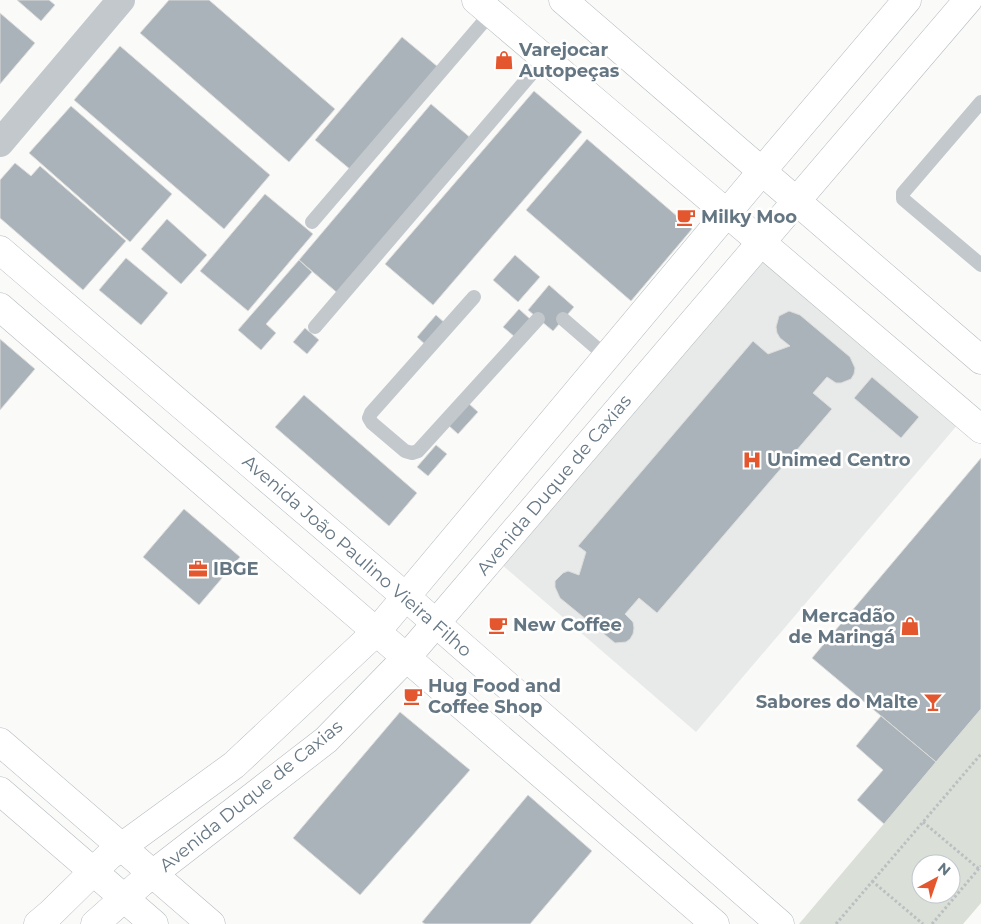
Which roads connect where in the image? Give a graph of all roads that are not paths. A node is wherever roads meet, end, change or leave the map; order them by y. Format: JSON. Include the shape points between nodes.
{"nodes":[{"id":1,"x":122,"y":0,"type":"edge"},
{"id":2,"x":563,"y":0,"type":"edge"},
{"id":3,"x":907,"y":0,"type":"edge"},
{"id":4,"x":968,"y":0,"type":"edge"},
{"id":5,"x":484,"y":6,"type":"edge"},
{"id":6,"x":545,"y":58,"type":"junction"},
{"id":7,"x":981,"y":102,"type":"edge"},
{"id":8,"x":0,"y":143,"type":"edge"},
{"id":9,"x":762,"y":171,"type":"junction"},
{"id":10,"x":796,"y":202,"type":"junction"},
{"id":11,"x":726,"y":214,"type":"junction"},
{"id":12,"x":312,"y":222,"type":"dead end"},
{"id":13,"x":761,"y":243,"type":"junction"},
{"id":14,"x":0,"y":250,"type":"edge"},
{"id":15,"x":981,"y":265,"type":"edge"},
{"id":16,"x":474,"y":297,"type":"dead end"},
{"id":17,"x":0,"y":307,"type":"edge"},
{"id":18,"x":538,"y":319,"type":"dead end"},
{"id":19,"x":563,"y":319,"type":"dead end"},
{"id":20,"x":315,"y":327,"type":"dead end"},
{"id":21,"x":607,"y":357,"type":"junction"},
{"id":22,"x":981,"y":360,"type":"edge"},
{"id":23,"x":981,"y":429,"type":"edge"},
{"id":24,"x":406,"y":598,"type":"junction"},
{"id":25,"x":436,"y":624,"type":"junction"},
{"id":26,"x":376,"y":631,"type":"junction"},
{"id":27,"x":407,"y":657,"type":"junction"},
{"id":28,"x":326,"y":740,"type":"junction"},
{"id":29,"x":0,"y":742,"type":"edge"},
{"id":30,"x":234,"y":765,"type":"junction"},
{"id":31,"x":0,"y":791,"type":"edge"},
{"id":32,"x":121,"y":847,"type":"junction"},
{"id":33,"x":93,"y":871,"type":"junction"},
{"id":34,"x":153,"y":875,"type":"junction"},
{"id":35,"x":123,"y":898,"type":"junction"},
{"id":36,"x":38,"y":924,"type":"edge"},
{"id":37,"x":95,"y":924,"type":"edge"},
{"id":38,"x":154,"y":924,"type":"edge"},
{"id":39,"x":211,"y":924,"type":"edge"},
{"id":40,"x":714,"y":924,"type":"edge"},
{"id":41,"x":780,"y":924,"type":"edge"}],
"edges":[{"from":1,"to":8,"type":"street"},
{"from":2,"to":9,"type":"main road"},
{"from":3,"to":9,"type":"main road","name":"Avenida Duque de Caxias"},
{"from":4,"to":10,"type":"main road","name":"Avenida Duque de Caxias"},
{"from":5,"to":6,"type":"main road"},
{"from":5,"to":12,"type":"lane"},
{"from":6,"to":11,"type":"main road"},
{"from":6,"to":20,"type":"lane"},
{"from":7,"to":15,"type":"lane","via":[[902,196]]},
{"from":9,"to":10,"type":"main road"},
{"from":9,"to":11,"type":"main road","name":"Avenida Duque de Caxias"},
{"from":10,"to":13,"type":"main road","name":"Avenida Duque de Caxias"},
{"from":10,"to":22,"type":"main road"},
{"from":11,"to":13,"type":"main road"},
{"from":11,"to":21,"type":"main road","name":"Avenida Duque de Caxias"},
{"from":13,"to":23,"type":"main road"},
{"from":13,"to":25,"type":"main road","name":"Avenida Duque de Caxias"},
{"from":14,"to":24,"type":"main road","name":"Avenida João Paulino Vieira Filho"},
{"from":16,"to":18,"type":"lane","via":[[369,418],[372,424],[412,454]]},
{"from":17,"to":26,"type":"main road"},
{"from":19,"to":21,"type":"lane"},
{"from":21,"to":24,"type":"main road","name":"Avenida Duque de Caxias"},
{"from":24,"to":25,"type":"main road","name":"Avenida João Paulino Vieira Filho"},
{"from":24,"to":26,"type":"main road","name":"Avenida Duque de Caxias"},
{"from":25,"to":27,"type":"main road","name":"Avenida Duque de Caxias"},
{"from":25,"to":41,"type":"main road","name":"Avenida João Paulino Vieira Filho"},
{"from":26,"to":27,"type":"main road"},
{"from":26,"to":30,"type":"main road","name":"Avenida Duque de Caxias"},
{"from":27,"to":28,"type":"main road","name":"Avenida Duque de Caxias"},
{"from":27,"to":40,"type":"main road"},
{"from":28,"to":30,"type":"main road"},
{"from":28,"to":34,"type":"main road","name":"Avenida Duque de Caxias"},
{"from":29,"to":32,"type":"main road"},
{"from":30,"to":32,"type":"main road","name":"Avenida Duque de Caxias"},
{"from":31,"to":33,"type":"main road"},
{"from":32,"to":33,"type":"main road","name":"Avenida Duque de Caxias"},
{"from":32,"to":34,"type":"main road"},
{"from":33,"to":35,"type":"main road"},
{"from":33,"to":36,"type":"main road","name":"Avenida Duque de Caxias"},
{"from":34,"to":35,"type":"main road","name":"Avenida Duque de Caxias"},
{"from":34,"to":39,"type":"main road"},
{"from":35,"to":37,"type":"main road","name":"Avenida Duque de Caxias"},
{"from":35,"to":38,"type":"main road"}]}
